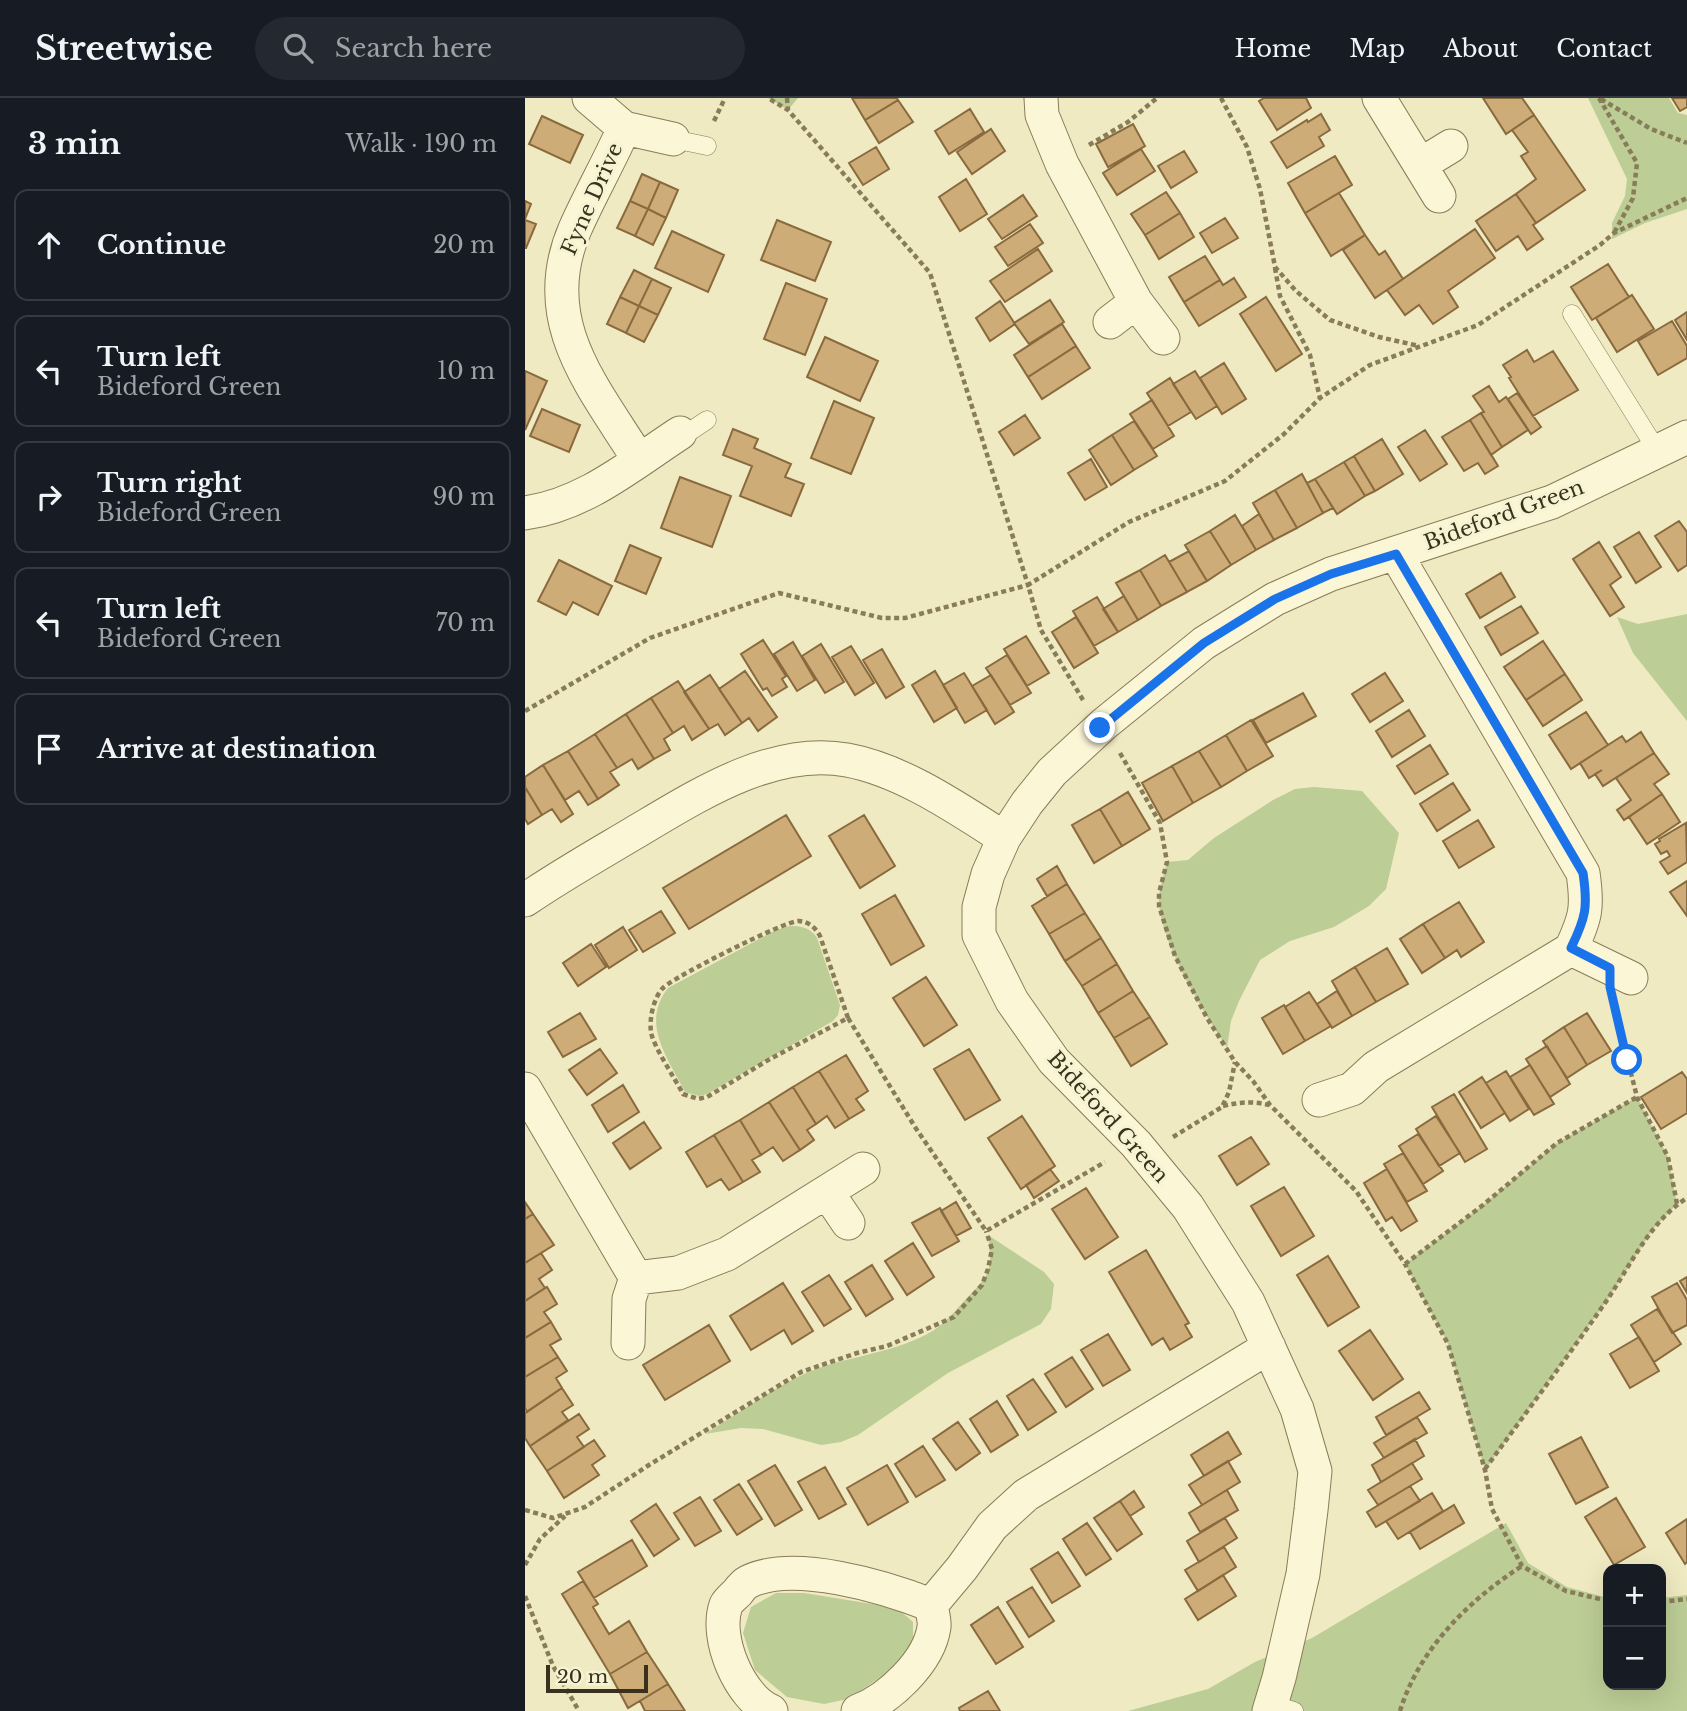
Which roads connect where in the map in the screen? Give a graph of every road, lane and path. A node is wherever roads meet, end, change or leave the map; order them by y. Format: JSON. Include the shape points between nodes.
{"nodes":[{"id":1,"x":589,"y":98,"type":"edge"},
{"id":2,"x":768,"y":98,"type":"edge"},
{"id":3,"x":787,"y":98,"type":"edge"},
{"id":4,"x":1041,"y":98,"type":"edge"},
{"id":5,"x":1157,"y":98,"type":"edge"},
{"id":6,"x":1221,"y":98,"type":"edge"},
{"id":7,"x":1379,"y":98,"type":"edge"},
{"id":8,"x":1599,"y":98,"type":"edge"},
{"id":9,"x":788,"y":110,"type":"junction"},
{"id":10,"x":624,"y":128,"type":"junction"},
{"id":11,"x":674,"y":139,"type":"joint"},
{"id":12,"x":1687,"y":143,"type":"edge"},
{"id":13,"x":707,"y":146,"type":"dead end"},
{"id":14,"x":1451,"y":146,"type":"dead end"},
{"id":15,"x":1062,"y":164,"type":"junction"},
{"id":16,"x":1420,"y":165,"type":"junction"},
{"id":17,"x":1439,"y":196,"type":"dead end"},
{"id":18,"x":1687,"y":198,"type":"edge"},
{"id":19,"x":1614,"y":233,"type":"junction"},
{"id":20,"x":1275,"y":267,"type":"junction"},
{"id":21,"x":1136,"y":302,"type":"junction"},
{"id":22,"x":1572,"y":314,"type":"dead end"},
{"id":23,"x":1109,"y":321,"type":"dead end"},
{"id":24,"x":1163,"y":338,"type":"dead end"},
{"id":25,"x":1420,"y":346,"type":"junction"},
{"id":26,"x":1320,"y":398,"type":"junction"},
{"id":27,"x":694,"y":427,"type":"dead end"},
{"id":28,"x":1673,"y":444,"type":"edge"},
{"id":29,"x":639,"y":460,"type":"junction"},
{"id":30,"x":525,"y":513,"type":"edge"},
{"id":31,"x":1396,"y":554,"type":"junction"},
{"id":32,"x":1028,"y":585,"type":"junction"},
{"id":33,"x":525,"y":711,"type":"edge"},
{"id":34,"x":1102,"y":726,"type":"junction"},
{"id":35,"x":1004,"y":838,"type":"junction"},
{"id":36,"x":525,"y":900,"type":"edge"},
{"id":37,"x":1571,"y":948,"type":"junction"},
{"id":38,"x":1621,"y":973,"type":"joint"},
{"id":39,"x":848,"y":1018,"type":"junction"},
{"id":40,"x":1235,"y":1062,"type":"junction"},
{"id":41,"x":525,"y":1089,"type":"edge"},
{"id":42,"x":1637,"y":1097,"type":"junction"},
{"id":43,"x":1319,"y":1100,"type":"dead end"},
{"id":44,"x":1270,"y":1105,"type":"junction"},
{"id":45,"x":1222,"y":1107,"type":"junction"},
{"id":46,"x":1141,"y":1149,"type":"junction"},
{"id":47,"x":863,"y":1169,"type":"dead end"},
{"id":48,"x":827,"y":1192,"type":"junction"},
{"id":49,"x":1687,"y":1198,"type":"edge"},
{"id":50,"x":1677,"y":1204,"type":"junction"},
{"id":51,"x":848,"y":1223,"type":"dead end"},
{"id":52,"x":986,"y":1231,"type":"junction"},
{"id":53,"x":1405,"y":1264,"type":"junction"},
{"id":54,"x":636,"y":1278,"type":"junction"},
{"id":55,"x":628,"y":1343,"type":"dead end"},
{"id":56,"x":1269,"y":1347,"type":"junction"},
{"id":57,"x":1485,"y":1470,"type":"junction"},
{"id":58,"x":525,"y":1510,"type":"edge"},
{"id":59,"x":566,"y":1516,"type":"junction"},
{"id":60,"x":525,"y":1565,"type":"edge"},
{"id":61,"x":1522,"y":1566,"type":"junction"},
{"id":62,"x":525,"y":1596,"type":"edge"},
{"id":63,"x":1687,"y":1599,"type":"edge"},
{"id":64,"x":1603,"y":1600,"type":"edge"},
{"id":65,"x":1666,"y":1601,"type":"edge"},
{"id":66,"x":931,"y":1605,"type":"junction"},
{"id":67,"x":1278,"y":1709,"type":"edge"},
{"id":68,"x":579,"y":1711,"type":"edge"},
{"id":69,"x":771,"y":1711,"type":"edge"},
{"id":70,"x":857,"y":1711,"type":"edge"},
{"id":71,"x":1400,"y":1711,"type":"edge"}],
"edges":[{"from":1,"to":10,"type":"street","name":"Fyne Drive"},
{"from":2,"to":9,"type":"path"},
{"from":3,"to":9,"type":"path"},
{"from":4,"to":15,"type":"street","via":[[1048,136]]},
{"from":5,"to":15,"type":"path"},
{"from":6,"to":20,"type":"path","via":[[1247,147],[1261,189]]},
{"from":7,"to":16,"type":"street"},
{"from":8,"to":12,"type":"path","via":[[1651,129]]},
{"from":8,"to":19,"type":"path","via":[[1637,163],[1633,198]]},
{"from":9,"to":32,"type":"path","via":[[930,273]]},
{"from":10,"to":11,"type":"street","name":"Fyne Drive"},
{"from":10,"to":29,"type":"street","name":"Fyne Drive","via":[[563,264],[562,317],[579,366]]},
{"from":11,"to":13,"type":"lane"},
{"from":14,"to":16,"type":"street"},
{"from":15,"to":21,"type":"street"},
{"from":16,"to":17,"type":"street"},
{"from":18,"to":19,"type":"path"},
{"from":19,"to":25,"type":"path","via":[[1478,325]]},
{"from":20,"to":25,"type":"path","via":[[1330,320]]},
{"from":20,"to":26,"type":"path","via":[[1280,296],[1310,355]]},
{"from":21,"to":23,"type":"street"},
{"from":21,"to":24,"type":"street"},
{"from":22,"to":28,"type":"lane"},
{"from":25,"to":26,"type":"path","via":[[1370,365]]},
{"from":26,"to":32,"type":"path","via":[[1225,481],[1129,522]]},
{"from":27,"to":29,"type":"street"},
{"from":28,"to":31,"type":"street","name":"Bideford Green","via":[[1552,502]]},
{"from":29,"to":30,"type":"street","via":[[575,499]]},
{"from":31,"to":34,"type":"street","name":"Bideford Green","via":[[1331,574],[1275,599],[1204,643]]},
{"from":31,"to":37,"type":"street","name":"Bideford Green","via":[[1583,873],[1587,903]]},
{"from":32,"to":33,"type":"path","via":[[905,618],[882,618],[779,593],[650,638]]},
{"from":32,"to":34,"type":"path","via":[[1041,630]]},
{"from":34,"to":35,"type":"street","name":"Bideford Green","via":[[1052,772]]},
{"from":34,"to":40,"type":"path","via":[[1160,823],[1167,862],[1159,906],[1175,956]]},
{"from":35,"to":36,"type":"street","via":[[899,777],[846,760],[806,758],[717,785]]},
{"from":35,"to":46,"type":"street","name":"Bideford Green","via":[[979,906],[979,935],[1012,1001],[1054,1061]]},
{"from":37,"to":38,"type":"street"},
{"from":37,"to":43,"type":"street","via":[[1376,1067],[1352,1089]]},
{"from":38,"to":42,"type":"path","via":[[1610,987]]},
{"from":39,"to":39,"type":"path","via":[[698,1099],[683,1094],[651,1034],[654,1004],[665,986],[774,927],[798,921],[809,923],[820,936]]},
{"from":39,"to":52,"type":"path"},
{"from":40,"to":44,"type":"path"},
{"from":40,"to":45,"type":"path"},
{"from":41,"to":54,"type":"street"},
{"from":42,"to":50,"type":"path","via":[[1668,1157]]},
{"from":42,"to":53,"type":"path","via":[[1557,1143]]},
{"from":44,"to":45,"type":"path","via":[[1241,1102]]},
{"from":44,"to":53,"type":"path","via":[[1356,1191]]},
{"from":45,"to":46,"type":"path"},
{"from":46,"to":52,"type":"path"},
{"from":46,"to":56,"type":"street","name":"Bideford Green","via":[[1188,1207],[1248,1302]]},
{"from":47,"to":48,"type":"street"},
{"from":48,"to":51,"type":"street"},
{"from":48,"to":54,"type":"street","via":[[727,1254],[678,1273]]},
{"from":49,"to":50,"type":"path"},
{"from":50,"to":57,"type":"path","via":[[1653,1228],[1606,1302]]},
{"from":52,"to":59,"type":"path","via":[[992,1250],[988,1269],[982,1285],[954,1317],[887,1346],[801,1372]]},
{"from":53,"to":57,"type":"path","via":[[1448,1344]]},
{"from":54,"to":55,"type":"street","via":[[629,1299]]},
{"from":56,"to":66,"type":"street","via":[[1026,1495],[992,1526]]},
{"from":56,"to":67,"type":"street","name":"Bideford Green","via":[[1297,1409],[1315,1471],[1303,1574]]},
{"from":57,"to":61,"type":"path","via":[[1492,1509]]},
{"from":58,"to":59,"type":"path","via":[[553,1518]]},
{"from":59,"to":60,"type":"path","via":[[540,1539]]},
{"from":61,"to":64,"type":"path","via":[[1566,1591]]},
{"from":61,"to":71,"type":"path","via":[[1478,1598],[1444,1633],[1421,1663]]},
{"from":62,"to":68,"type":"path","via":[[553,1666]]},
{"from":63,"to":65,"type":"path"},
{"from":66,"to":69,"type":"street","via":[[891,1590],[809,1574],[777,1572],[746,1582],[727,1604],[723,1639],[736,1673],[762,1707]]},
{"from":66,"to":70,"type":"street","via":[[935,1626],[919,1664],[898,1686]]}]}
